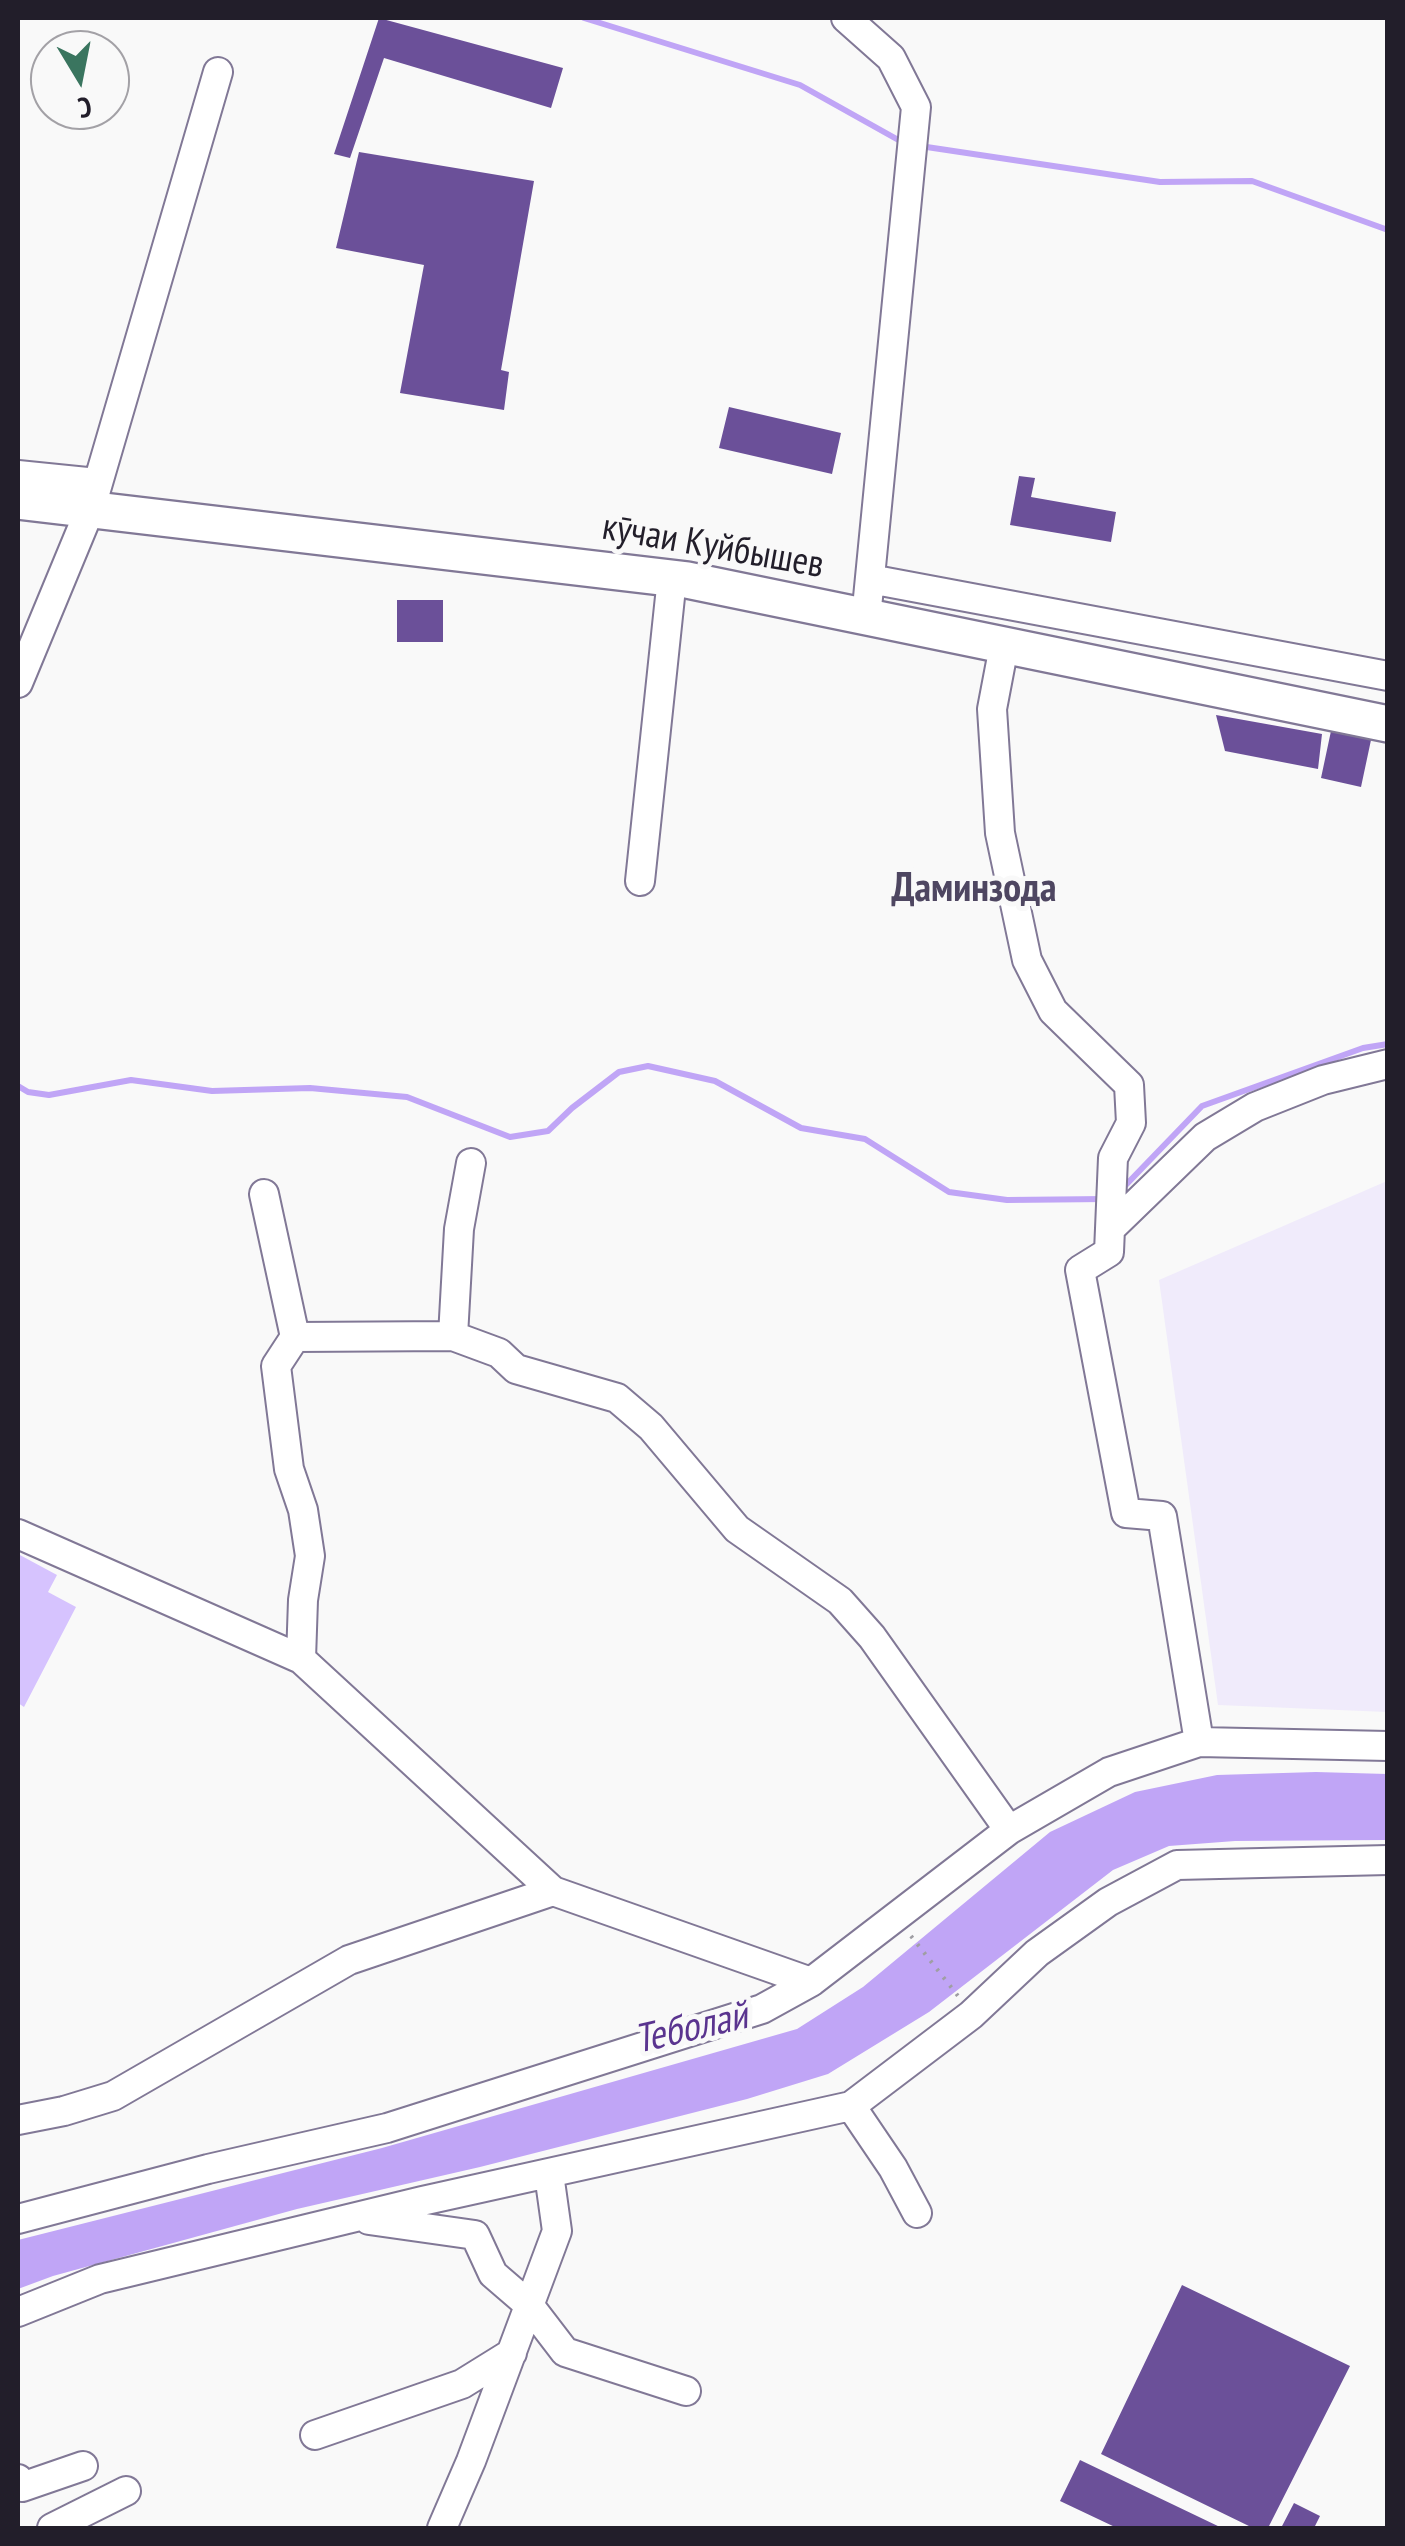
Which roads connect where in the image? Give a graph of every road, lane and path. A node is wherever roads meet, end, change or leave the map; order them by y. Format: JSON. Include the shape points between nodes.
{"nodes":[{"id":1,"x":846,"y":18,"type":"edge"},
{"id":2,"x":218,"y":72,"type":"dead end"},
{"id":3,"x":18,"y":476,"type":"edge"},
{"id":4,"x":94,"y":495,"type":"junction"},
{"id":5,"x":18,"y":501,"type":"edge"},
{"id":6,"x":672,"y":578,"type":"junction"},
{"id":7,"x":870,"y":579,"type":"junction"},
{"id":8,"x":866,"y":618,"type":"junction"},
{"id":9,"x":1004,"y":646,"type":"junction"},
{"id":10,"x":1388,"y":676,"type":"edge"},
{"id":11,"x":18,"y":683,"type":"edge"},
{"id":12,"x":1388,"y":724,"type":"edge"},
{"id":13,"x":640,"y":882,"type":"dead end"},
{"id":14,"x":1388,"y":1064,"type":"edge"},
{"id":15,"x":472,"y":1163,"type":"dead end"},
{"id":16,"x":264,"y":1194,"type":"dead end"},
{"id":17,"x":1111,"y":1207,"type":"junction"},
{"id":18,"x":453,"y":1336,"type":"junction"},
{"id":19,"x":295,"y":1338,"type":"junction"},
{"id":20,"x":18,"y":1534,"type":"edge"},
{"id":21,"x":301,"y":1658,"type":"junction"},
{"id":22,"x":1199,"y":1742,"type":"junction"},
{"id":23,"x":1388,"y":1746,"type":"edge"},
{"id":24,"x":1010,"y":1830,"type":"junction"},
{"id":25,"x":1388,"y":1860,"type":"edge"},
{"id":26,"x":552,"y":1892,"type":"junction"},
{"id":27,"x":906,"y":1929,"type":"dead end"},
{"id":28,"x":811,"y":1982,"type":"junction"},
{"id":29,"x":962,"y":2002,"type":"dead end"},
{"id":30,"x":851,"y":2106,"type":"junction"},
{"id":31,"x":18,"y":2120,"type":"edge"},
{"id":32,"x":549,"y":2174,"type":"junction"},
{"id":33,"x":917,"y":2214,"type":"dead end"},
{"id":34,"x":354,"y":2218,"type":"junction"},
{"id":35,"x":18,"y":2219,"type":"edge"},
{"id":36,"x":530,"y":2305,"type":"junction"},
{"id":37,"x":18,"y":2312,"type":"edge"},
{"id":38,"x":512,"y":2353,"type":"junction"},
{"id":39,"x":686,"y":2391,"type":"dead end"},
{"id":40,"x":315,"y":2435,"type":"dead end"},
{"id":41,"x":82,"y":2466,"type":"dead end"},
{"id":42,"x":18,"y":2480,"type":"edge"},
{"id":43,"x":126,"y":2490,"type":"dead end"},
{"id":44,"x":52,"y":2528,"type":"edge"},
{"id":45,"x":442,"y":2528,"type":"edge"}],
"edges":[{"from":1,"to":7,"type":"street","via":[[891,58],[916,107]]},
{"from":2,"to":4,"type":"street"},
{"from":3,"to":4,"type":"street"},
{"from":4,"to":5,"type":"main road","name":"кӯчаи Куйбышев"},
{"from":4,"to":6,"type":"main road","name":"кӯчаи Куйбышев"},
{"from":4,"to":11,"type":"street"},
{"from":6,"to":8,"type":"main road","name":"кӯчаи Куйбышев"},
{"from":6,"to":13,"type":"street"},
{"from":7,"to":8,"type":"street"},
{"from":7,"to":10,"type":"street"},
{"from":8,"to":9,"type":"main road","name":"кӯчаи Куйбышев"},
{"from":9,"to":12,"type":"main road","name":"кӯчаи Куйбышев"},
{"from":9,"to":17,"type":"street","via":[[992,708],[1000,833],[1027,960],[1053,1011],[1129,1085],[1131,1123],[1113,1158]]},
{"from":14,"to":17,"type":"street","via":[[1255,1107],[1204,1136]]},
{"from":15,"to":18,"type":"street","via":[[458,1229]]},
{"from":16,"to":19,"type":"street"},
{"from":17,"to":22,"type":"street","via":[[1109,1252],[1080,1270],[1126,1514],[1162,1516]]},
{"from":18,"to":19,"type":"street"},
{"from":18,"to":24,"type":"street","via":[[499,1353],[516,1369],[618,1398],[651,1427],[737,1529],[840,1601]]},
{"from":19,"to":21,"type":"street","via":[[276,1366],[289,1469],[310,1556]]},
{"from":20,"to":21,"type":"street"},
{"from":21,"to":26,"type":"street"},
{"from":22,"to":23,"type":"street"},
{"from":22,"to":24,"type":"street","via":[[1108,1772]]},
{"from":24,"to":28,"type":"street"},
{"from":25,"to":30,"type":"street","via":[[1178,1865],[1108,1902],[1037,1953],[971,2014]]},
{"from":26,"to":28,"type":"street"},
{"from":26,"to":31,"type":"street","via":[[349,1960],[112,2096]]},
{"from":27,"to":29,"type":"path"},
{"from":28,"to":35,"type":"street","via":[[762,2009],[387,2128]]},
{"from":30,"to":32,"type":"street"},
{"from":30,"to":33,"type":"street"},
{"from":32,"to":34,"type":"street"},
{"from":32,"to":36,"type":"street","via":[[557,2230]]},
{"from":34,"to":36,"type":"street","via":[[475,2235],[493,2274]]},
{"from":34,"to":37,"type":"street","via":[[100,2279]]},
{"from":36,"to":38,"type":"street"},
{"from":36,"to":39,"type":"street","via":[[565,2352]]},
{"from":38,"to":40,"type":"street","via":[[462,2384]]},
{"from":38,"to":45,"type":"street"},
{"from":41,"to":42,"type":"street","via":[[22,2487]]},
{"from":43,"to":44,"type":"street"}]}
